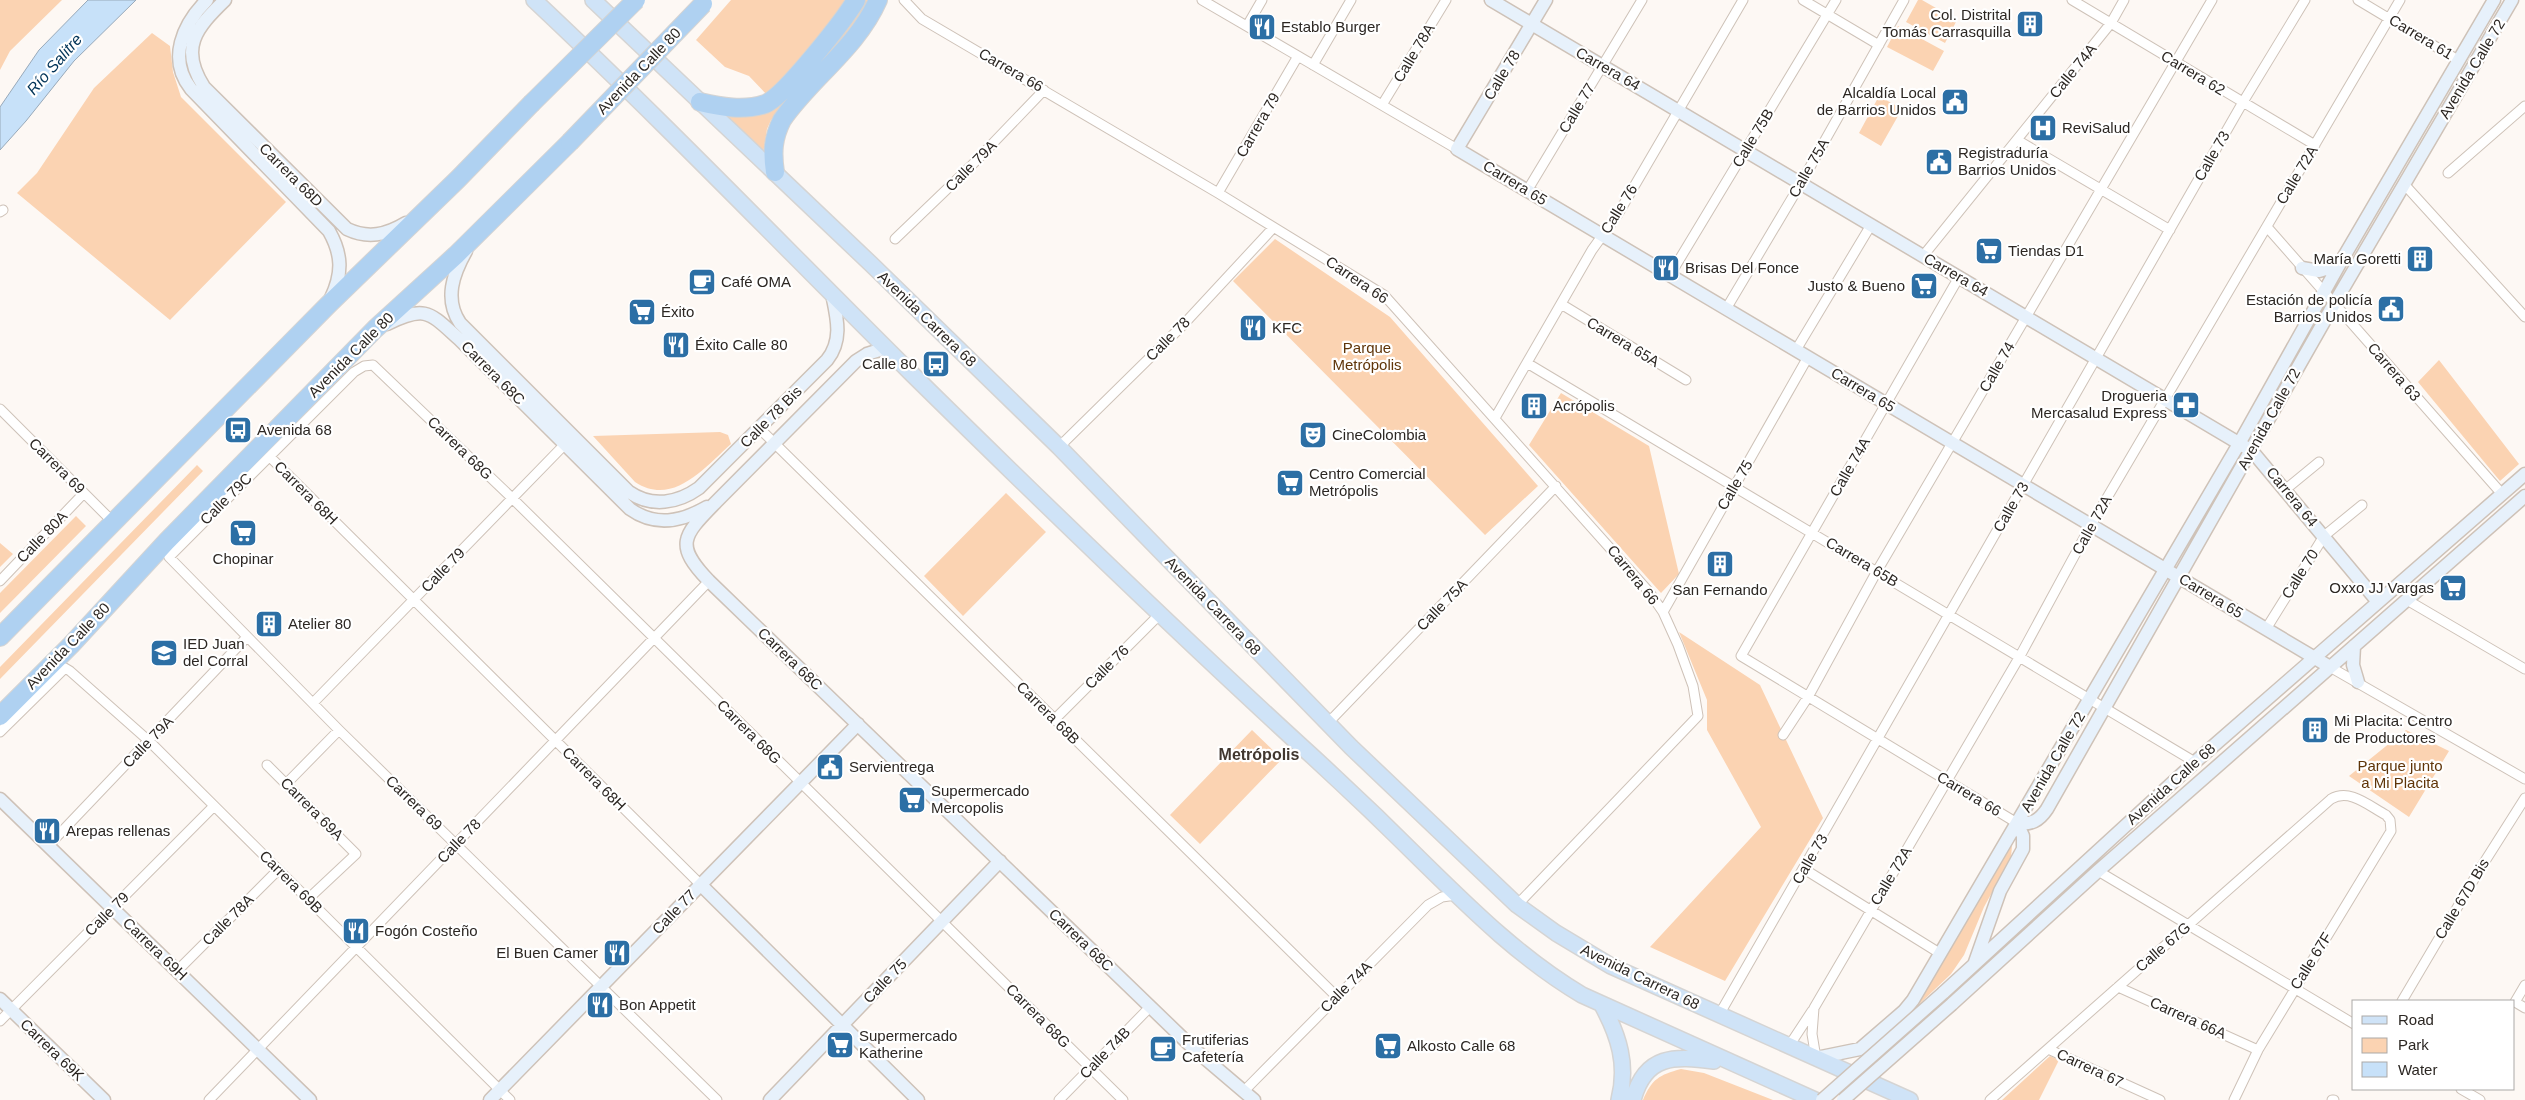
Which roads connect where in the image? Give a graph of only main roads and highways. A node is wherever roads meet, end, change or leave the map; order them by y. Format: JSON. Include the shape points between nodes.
{"nodes":[{"id":1,"x":534,"y":0,"type":"edge"},
{"id":2,"x":593,"y":0,"type":"edge"},
{"id":3,"x":636,"y":0,"type":"edge"},
{"id":4,"x":856,"y":0,"type":"edge"},
{"id":5,"x":878,"y":0,"type":"edge"},
{"id":6,"x":705,"y":2,"type":"edge"},
{"id":7,"x":700,"y":102,"type":"junction"},
{"id":8,"x":775,"y":172,"type":"junction"},
{"id":9,"x":0,"y":637,"type":"edge"},
{"id":10,"x":0,"y":716,"type":"edge"},
{"id":11,"x":1602,"y":1005,"type":"junction"},
{"id":12,"x":1731,"y":1063,"type":"junction"},
{"id":13,"x":1619,"y":1100,"type":"edge"},
{"id":14,"x":1633,"y":1100,"type":"edge"},
{"id":15,"x":1815,"y":1100,"type":"edge"},
{"id":16,"x":1910,"y":1100,"type":"edge"}],
"edges":[{"from":1,"to":11,"type":"main road","via":[[1160,614],[1456,895],[1536,966]]},
{"from":2,"to":7,"type":"main road","name":"Avenida Carrera 68"},
{"from":3,"to":9,"type":"highway","bridge":true},
{"from":4,"to":7,"type":"highway","via":[[771,101],[739,108]]},
{"from":5,"to":8,"type":"highway","via":[[850,44],[782,120],[772,149]]},
{"from":6,"to":10,"type":"highway","name":"Avenida Calle 80","bridge":true,"via":[[570,142],[375,329],[304,412]]},
{"from":7,"to":8,"type":"main road","name":"Avenida Carrera 68"},
{"from":8,"to":16,"type":"main road","name":"Avenida Carrera 68","via":[[1059,447],[1328,723],[1517,905],[1586,952]]},
{"from":11,"to":12,"type":"main road"},
{"from":11,"to":13,"type":"main road","via":[[1613,1026],[1623,1062]]},
{"from":12,"to":14,"type":"main road","via":[[1688,1058],[1664,1060],[1642,1078]]},
{"from":12,"to":15,"type":"main road"}]}
